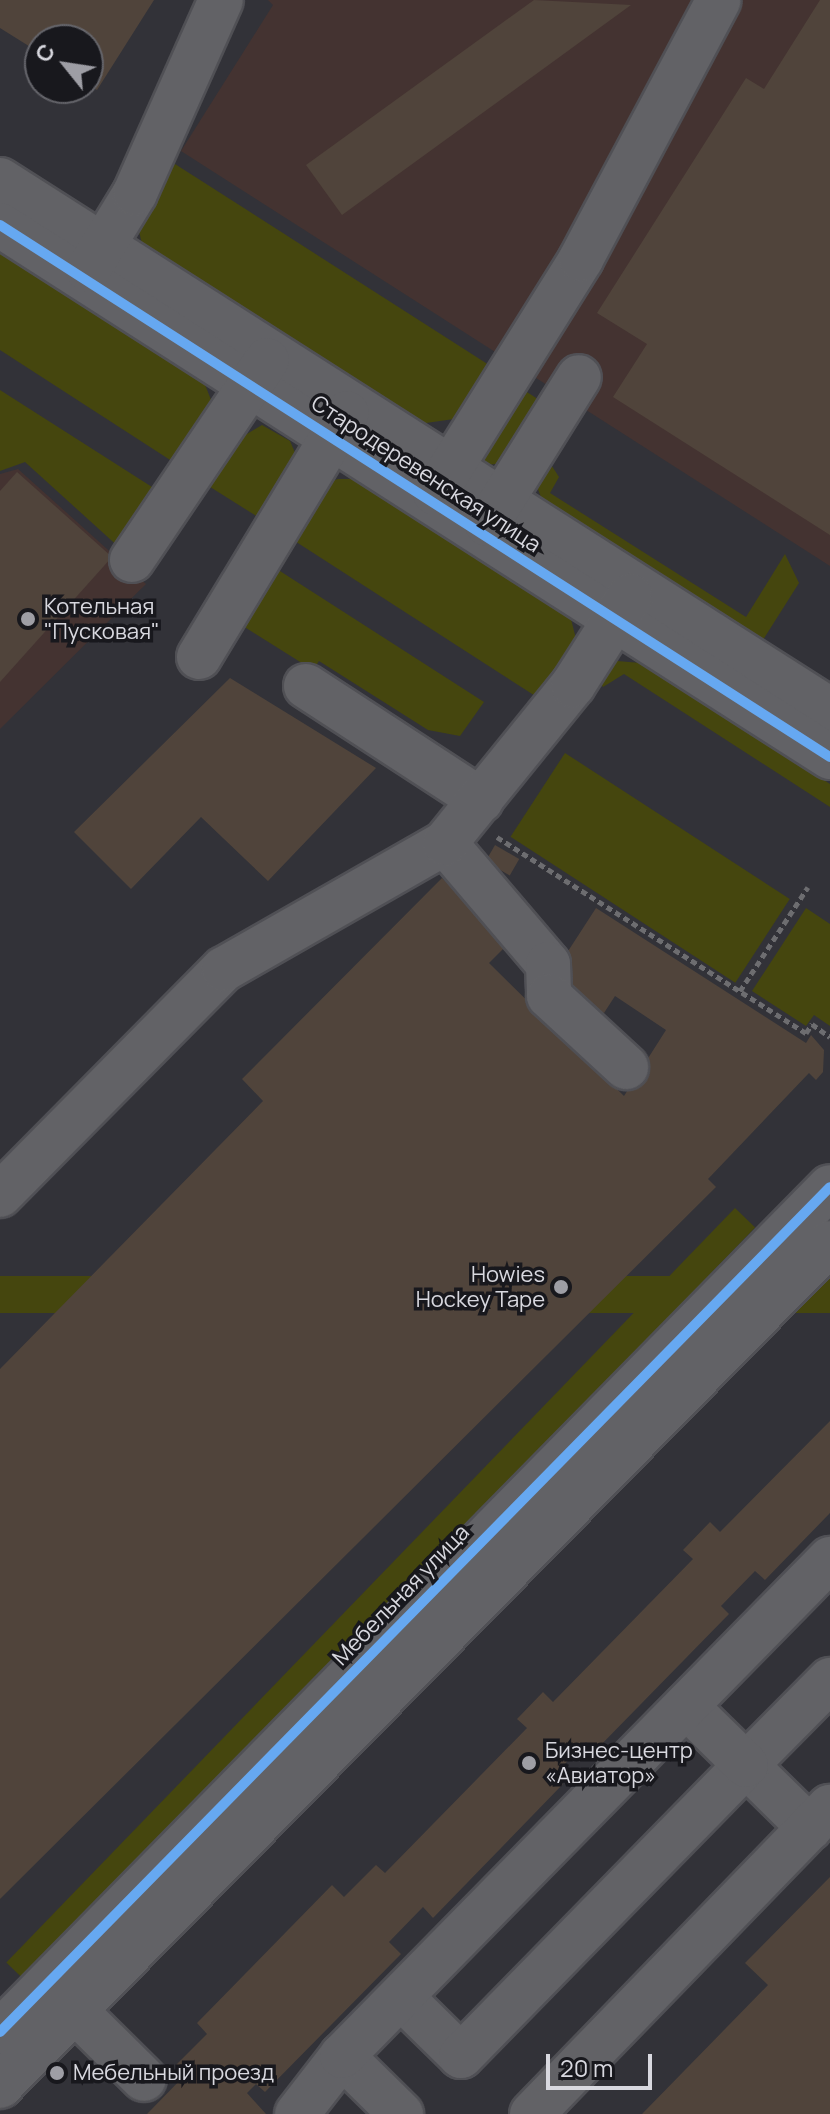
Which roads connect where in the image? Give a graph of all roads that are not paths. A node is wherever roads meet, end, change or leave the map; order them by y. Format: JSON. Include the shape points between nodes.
{"nodes":[{"id":1,"x":221,"y":0,"type":"edge"},
{"id":2,"x":719,"y":0,"type":"edge"},
{"id":3,"x":0,"y":180,"type":"edge"},
{"id":4,"x":0,"y":225,"type":"edge"},
{"id":5,"x":93,"y":262,"type":"junction"},
{"id":6,"x":261,"y":369,"type":"junction"},
{"id":7,"x":579,"y":377,"type":"dead end"},
{"id":8,"x":342,"y":421,"type":"junction"},
{"id":9,"x":440,"y":484,"type":"junction"},
{"id":10,"x":491,"y":517,"type":"junction"},
{"id":11,"x":132,"y":560,"type":"dead end"},
{"id":12,"x":626,"y":603,"type":"junction"},
{"id":13,"x":199,"y":657,"type":"dead end"},
{"id":14,"x":306,"y":686,"type":"dead end"},
{"id":15,"x":830,"y":710,"type":"edge"},
{"id":16,"x":830,"y":757,"type":"edge"},
{"id":17,"x":486,"y":817,"type":"junction"},
{"id":18,"x":445,"y":843,"type":"junction"},
{"id":19,"x":626,"y":1067,"type":"dead end"},
{"id":20,"x":830,"y":1187,"type":"edge"},
{"id":21,"x":0,"y":1195,"type":"edge"},
{"id":22,"x":830,"y":1243,"type":"edge"},
{"id":23,"x":830,"y":1559,"type":"edge"},
{"id":24,"x":830,"y":1680,"type":"edge"},
{"id":25,"x":686,"y":1706,"type":"junction"},
{"id":26,"x":746,"y":1765,"type":"junction"},
{"id":27,"x":820,"y":1818,"type":"edge"},
{"id":28,"x":61,"y":1997,"type":"junction"},
{"id":29,"x":401,"y":1997,"type":"junction"},
{"id":30,"x":0,"y":2032,"type":"edge"},
{"id":31,"x":342,"y":2056,"type":"junction"},
{"id":32,"x":144,"y":2079,"type":"dead end"},
{"id":33,"x":0,"y":2086,"type":"edge"},
{"id":34,"x":297,"y":2114,"type":"edge"},
{"id":35,"x":401,"y":2114,"type":"edge"},
{"id":36,"x":532,"y":2114,"type":"edge"}],
"edges":[{"from":1,"to":5,"type":"street","via":[[135,193]]},
{"from":2,"to":9,"type":"street","via":[[581,259]]},
{"from":3,"to":5,"type":"street","name":"Стародеревенская улица"},
{"from":4,"to":5,"type":"street","name":"Стародеревенская улица"},
{"from":5,"to":6,"type":"street","name":"Стародеревенская улица"},
{"from":6,"to":8,"type":"street","name":"Стародеревенская улица"},
{"from":6,"to":11,"type":"street"},
{"from":7,"to":10,"type":"street"},
{"from":8,"to":9,"type":"street","name":"Стародеревенская улица"},
{"from":8,"to":13,"type":"street"},
{"from":9,"to":10,"type":"street","name":"Стародеревенская улица"},
{"from":10,"to":12,"type":"street","name":"Стародеревенская улица"},
{"from":12,"to":15,"type":"street","name":"Стародеревенская улица"},
{"from":12,"to":16,"type":"street","name":"Стародеревенская улица"},
{"from":12,"to":17,"type":"street","via":[[588,695]]},
{"from":14,"to":17,"type":"street"},
{"from":17,"to":18,"type":"street"},
{"from":18,"to":19,"type":"street","via":[[548,964],[549,996]]},
{"from":18,"to":21,"type":"street","via":[[224,969]]},
{"from":20,"to":28,"type":"street","name":"Мебельная улица"},
{"from":22,"to":28,"type":"street","name":"Мебельная улица"},
{"from":23,"to":25,"type":"street"},
{"from":24,"to":26,"type":"street"},
{"from":25,"to":26,"type":"street"},
{"from":25,"to":29,"type":"street"},
{"from":26,"to":27,"type":"street"},
{"from":26,"to":29,"type":"street","via":[[461,2056]]},
{"from":27,"to":36,"type":"street"},
{"from":28,"to":30,"type":"street","name":"Мебельная улица"},
{"from":28,"to":32,"type":"street"},
{"from":28,"to":33,"type":"street","name":"Мебельная улица"},
{"from":29,"to":31,"type":"street"},
{"from":31,"to":34,"type":"street"},
{"from":31,"to":35,"type":"street"}]}
